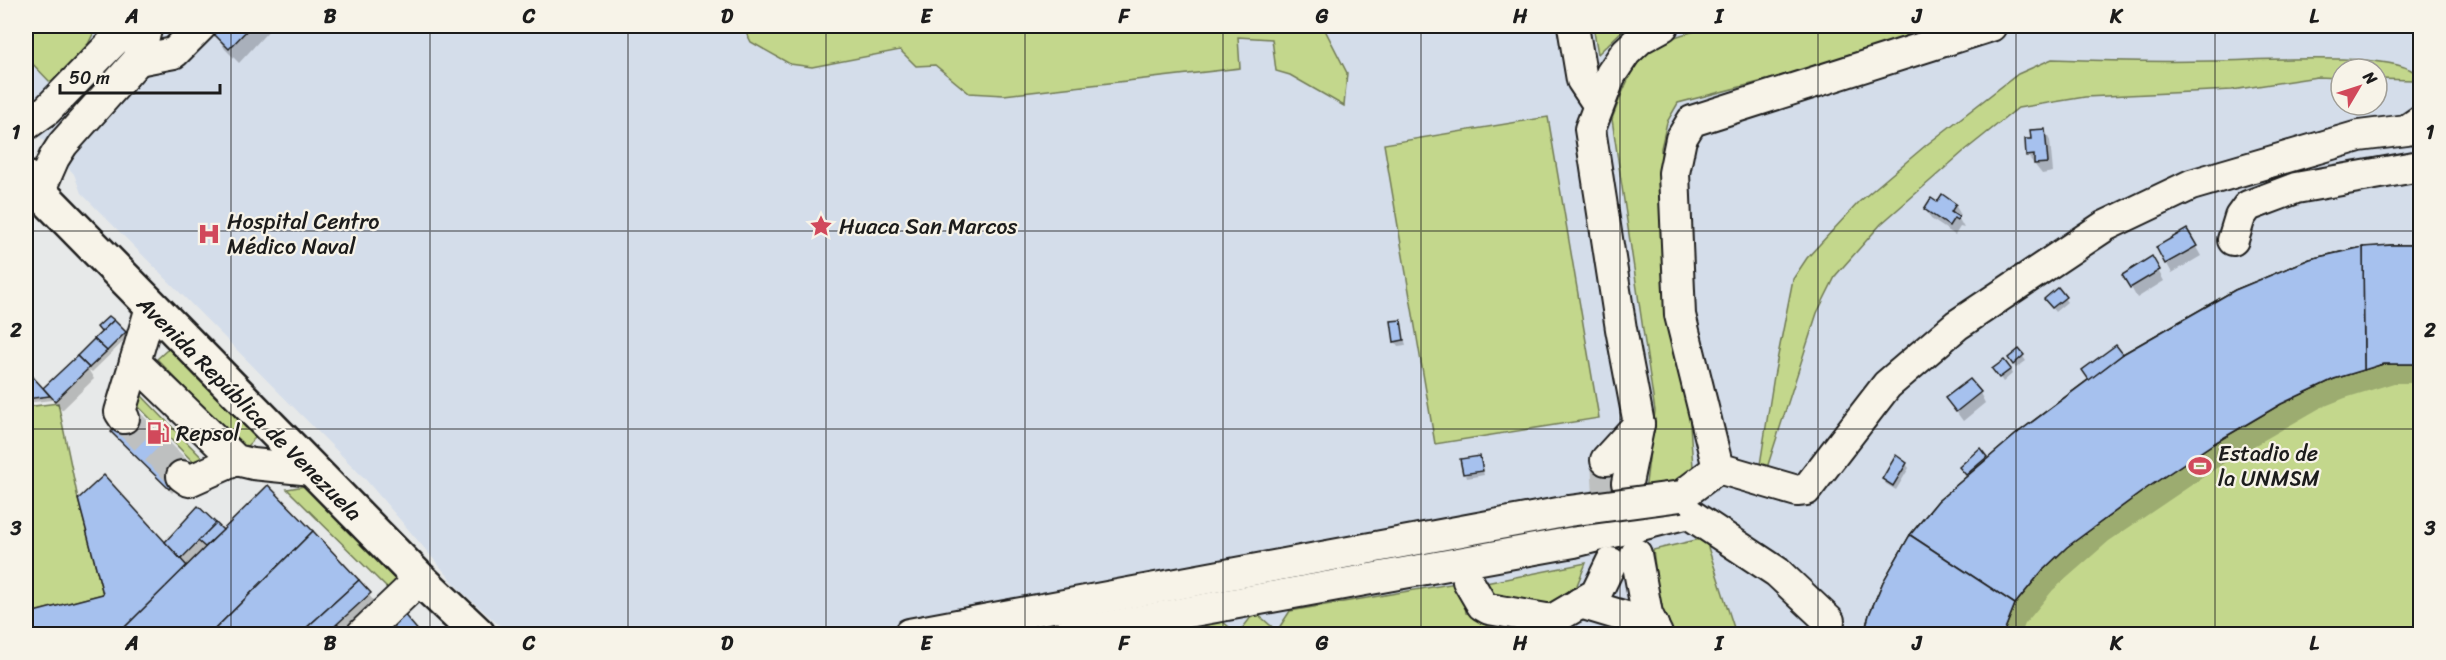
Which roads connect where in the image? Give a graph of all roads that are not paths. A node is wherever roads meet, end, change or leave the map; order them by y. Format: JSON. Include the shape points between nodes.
{"nodes":[{"id":1,"x":118,"y":26,"type":"edge"},
{"id":2,"x":147,"y":26,"type":"edge"},
{"id":3,"x":201,"y":26,"type":"edge"},
{"id":4,"x":1573,"y":26,"type":"edge"},
{"id":5,"x":1663,"y":26,"type":"edge"},
{"id":6,"x":1991,"y":26,"type":"edge"},
{"id":7,"x":138,"y":60,"type":"junction"},
{"id":8,"x":1598,"y":104,"type":"junction"},
{"id":9,"x":2421,"y":121,"type":"edge"},
{"id":10,"x":26,"y":125,"type":"edge"},
{"id":11,"x":2421,"y":166,"type":"edge"},
{"id":12,"x":32,"y":185,"type":"edge"},
{"id":13,"x":2233,"y":240,"type":"dead end"},
{"id":14,"x":151,"y":307,"type":"junction"},
{"id":15,"x":135,"y":363,"type":"junction"},
{"id":16,"x":124,"y":418,"type":"dead end"},
{"id":17,"x":1640,"y":424,"type":"junction"},
{"id":18,"x":236,"y":460,"type":"junction"},
{"id":19,"x":1606,"y":460,"type":"dead end"},
{"id":20,"x":1718,"y":468,"type":"junction"},
{"id":21,"x":312,"y":470,"type":"junction"},
{"id":22,"x":182,"y":476,"type":"dead end"},
{"id":23,"x":1627,"y":483,"type":"tunnel mouth"},
{"id":24,"x":420,"y":579,"type":"junction"},
{"id":25,"x":1468,"y":582,"type":"dead end"},
{"id":26,"x":1580,"y":603,"type":"junction"},
{"id":27,"x":1829,"y":621,"type":"dead end"},
{"id":28,"x":1546,"y":627,"type":"edge"},
{"id":29,"x":1655,"y":630,"type":"edge"},
{"id":30,"x":362,"y":634,"type":"edge"},
{"id":31,"x":475,"y":634,"type":"edge"},
{"id":32,"x":909,"y":634,"type":"edge"},
{"id":33,"x":1067,"y":634,"type":"edge"}],
"edges":[{"from":1,"to":10,"type":"street","via":[[116,39],[47,110]]},
{"from":2,"to":7,"type":"street"},
{"from":3,"to":7,"type":"street","via":[[174,53]]},
{"from":4,"to":8,"type":"street","via":[[1582,80]]},
{"from":5,"to":8,"type":"street","via":[[1626,52]]},
{"from":6,"to":20,"type":"street","via":[[1692,121],[1681,139],[1674,173],[1680,315]]},
{"from":7,"to":12,"type":"street"},
{"from":8,"to":17,"type":"street","via":[[1590,129]]},
{"from":9,"to":20,"type":"street","via":[[2407,130],[2359,136],[2191,185],[2105,226],[1957,325],[1887,385],[1806,490],[1797,491]]},
{"from":11,"to":13,"type":"street","via":[[2296,188],[2248,206]]},
{"from":12,"to":14,"type":"main road","name":"Avenida República de Venezuela"},
{"from":14,"to":15,"type":"street"},
{"from":14,"to":21,"type":"main road","name":"Avenida República de Venezuela"},
{"from":15,"to":16,"type":"street","via":[[120,412]]},
{"from":15,"to":18,"type":"street"},
{"from":17,"to":19,"type":"street"},
{"from":17,"to":23,"type":"street"},
{"from":18,"to":21,"type":"street"},
{"from":18,"to":22,"type":"street","via":[[189,481]]},
{"from":20,"to":32,"type":"street","bridge":true,"via":[[1681,496],[1569,511]]},
{"from":21,"to":24,"type":"main road","name":"Avenida República de Venezuela"},
{"from":24,"to":30,"type":"street"},
{"from":24,"to":31,"type":"main road","name":"Avenida República de Venezuela"},
{"from":25,"to":28,"type":"street","via":[[1482,605]]},
{"from":26,"to":28,"type":"street"},
{"from":26,"to":29,"type":"street"},
{"from":26,"to":29,"type":"street","via":[[1596,594],[1623,567]]},
{"from":27,"to":33,"type":"street","via":[[1777,572],[1688,513],[1574,542]]}]}
